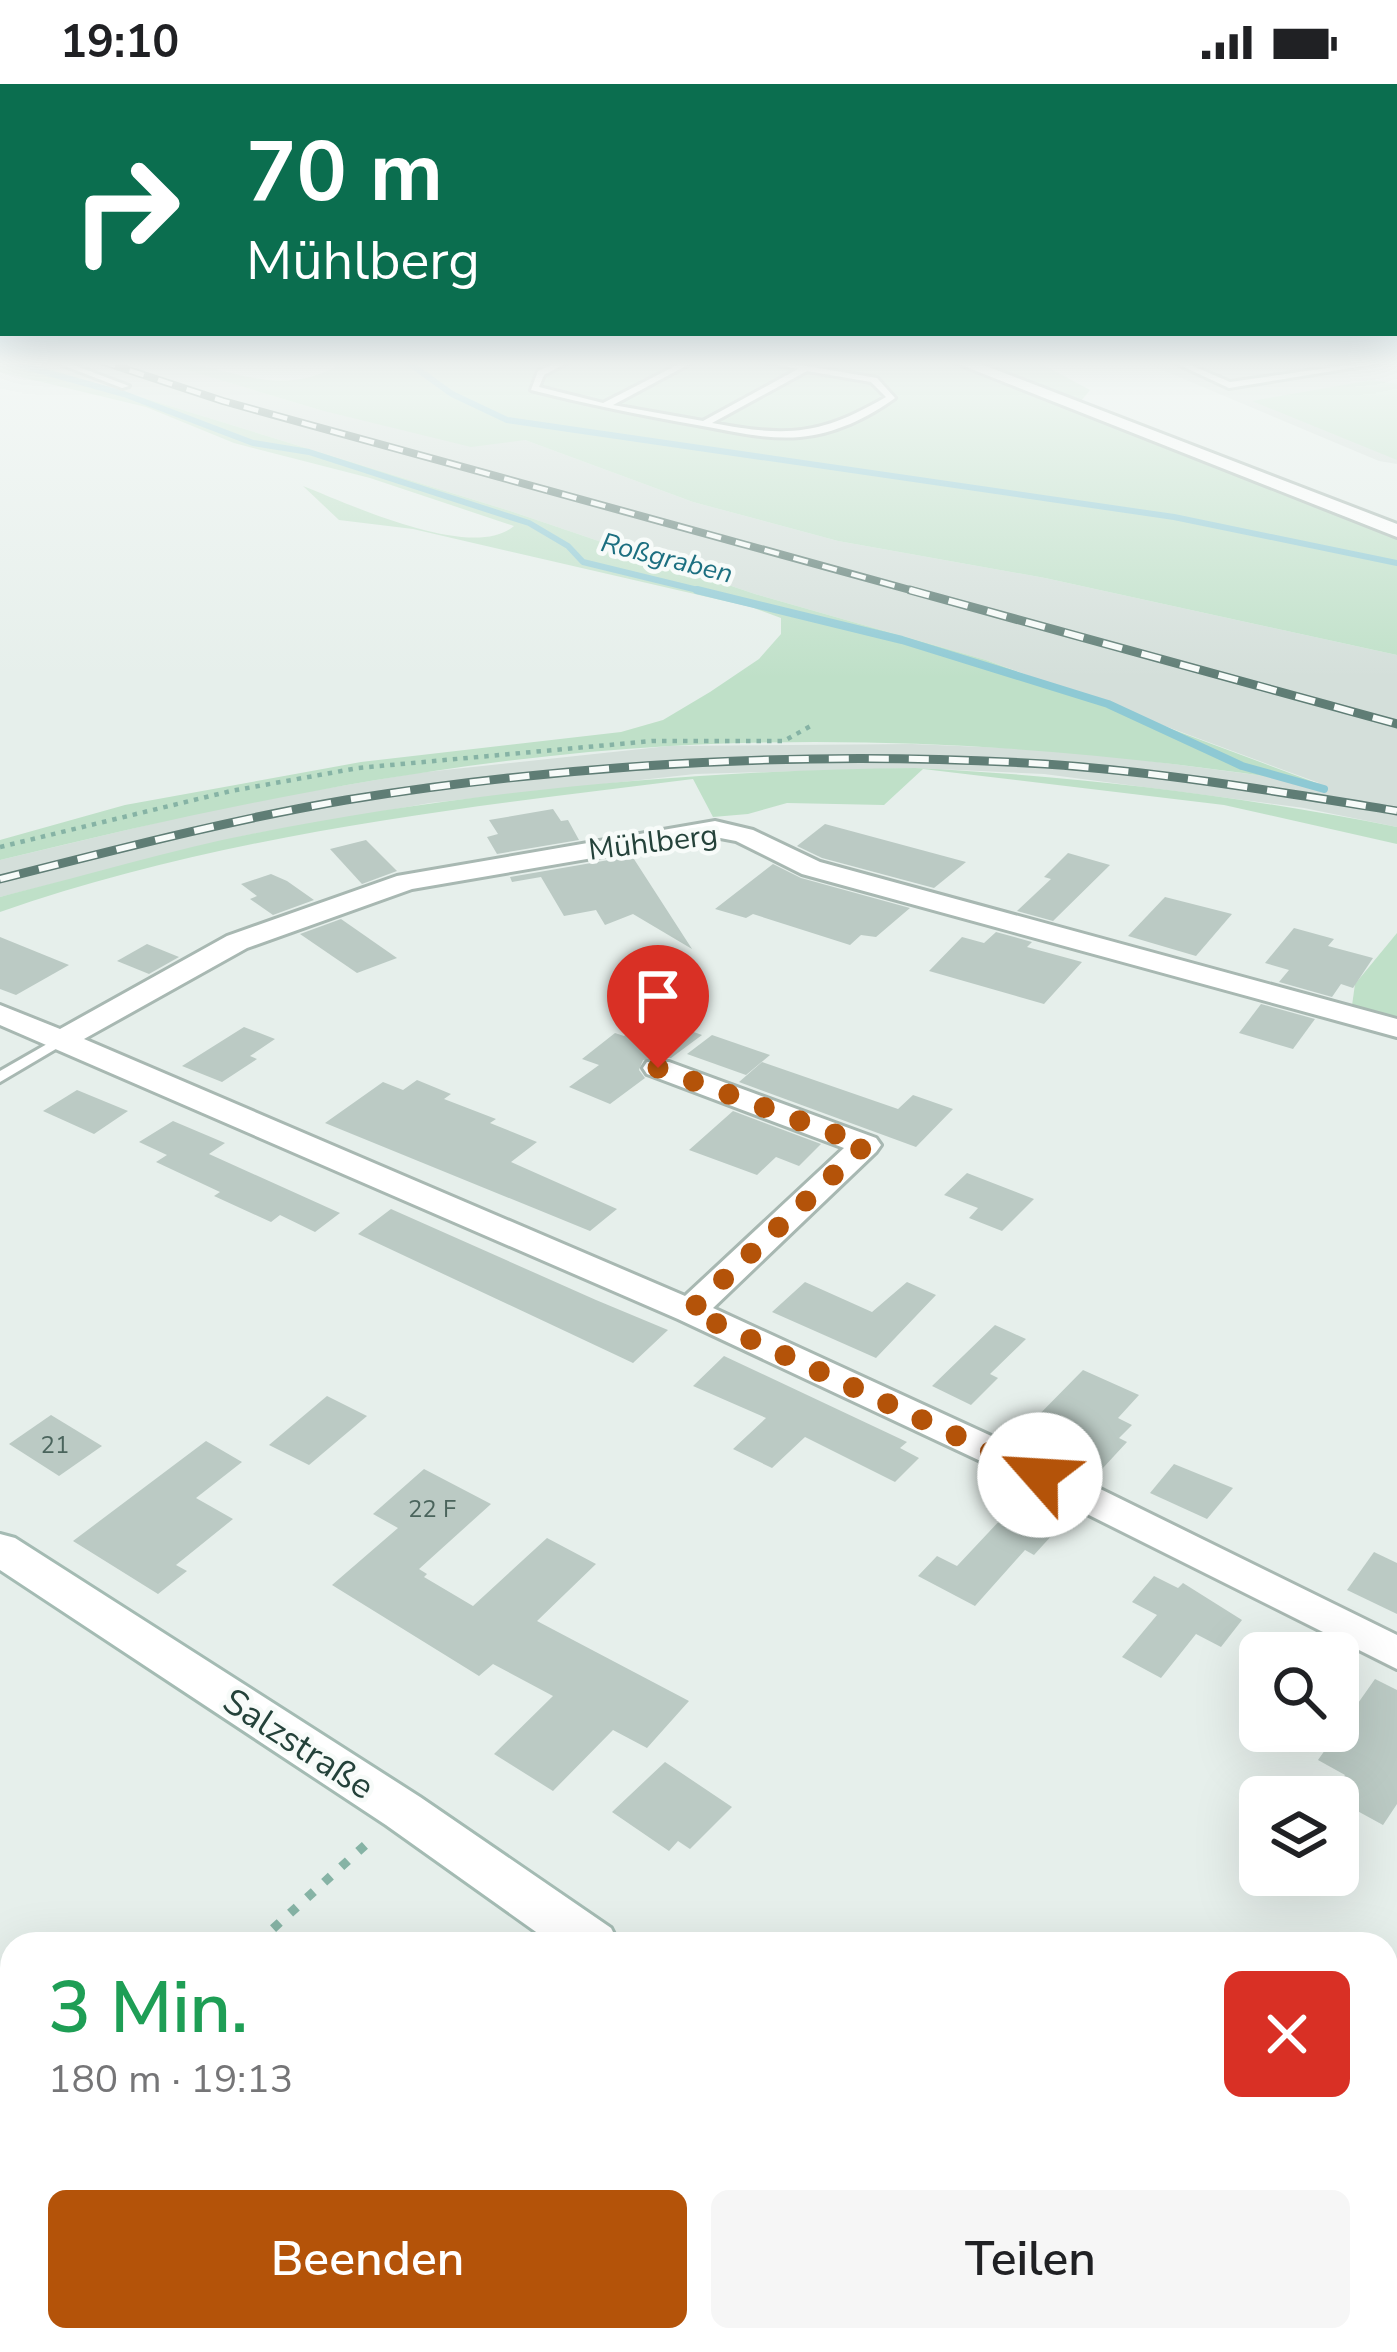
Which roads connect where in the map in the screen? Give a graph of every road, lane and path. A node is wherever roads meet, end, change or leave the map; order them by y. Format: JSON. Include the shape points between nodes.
{"nodes":[{"id":1,"x":1233,"y":467,"type":"edge"},
{"id":2,"x":1397,"y":530,"type":"edge"},
{"id":3,"x":814,"y":724,"type":"dead end"},
{"id":4,"x":0,"y":847,"type":"edge"},
{"id":5,"x":0,"y":1013,"type":"edge"},
{"id":6,"x":1397,"y":1028,"type":"edge"},
{"id":7,"x":61,"y":1040,"type":"junction"},
{"id":8,"x":658,"y":1068,"type":"dead end"},
{"id":9,"x":0,"y":1077,"type":"edge"},
{"id":10,"x":690,"y":1311,"type":"junction"},
{"id":11,"x":0,"y":1549,"type":"edge"},
{"id":12,"x":1397,"y":1653,"type":"edge"},
{"id":13,"x":403,"y":1811,"type":"junction"},
{"id":14,"x":269,"y":1932,"type":"edge"},
{"id":15,"x":576,"y":1932,"type":"edge"}],
"edges":[{"from":1,"to":2,"type":"street"},
{"from":3,"to":4,"type":"path","via":[[784,741],[652,740],[358,768]]},
{"from":5,"to":7,"type":"street"},
{"from":6,"to":7,"type":"street","name":"Mühlberg","via":[[811,868],[715,829],[406,882],[237,942]]},
{"from":7,"to":9,"type":"lane","name":"Mühlberg"},
{"from":7,"to":10,"type":"street"},
{"from":8,"to":10,"type":"street","via":[[865,1145]]},
{"from":10,"to":12,"type":"street"},
{"from":11,"to":13,"type":"street","name":"Salzstraße"},
{"from":13,"to":14,"type":"path"},
{"from":13,"to":15,"type":"street","name":"Salzstraße"}]}
